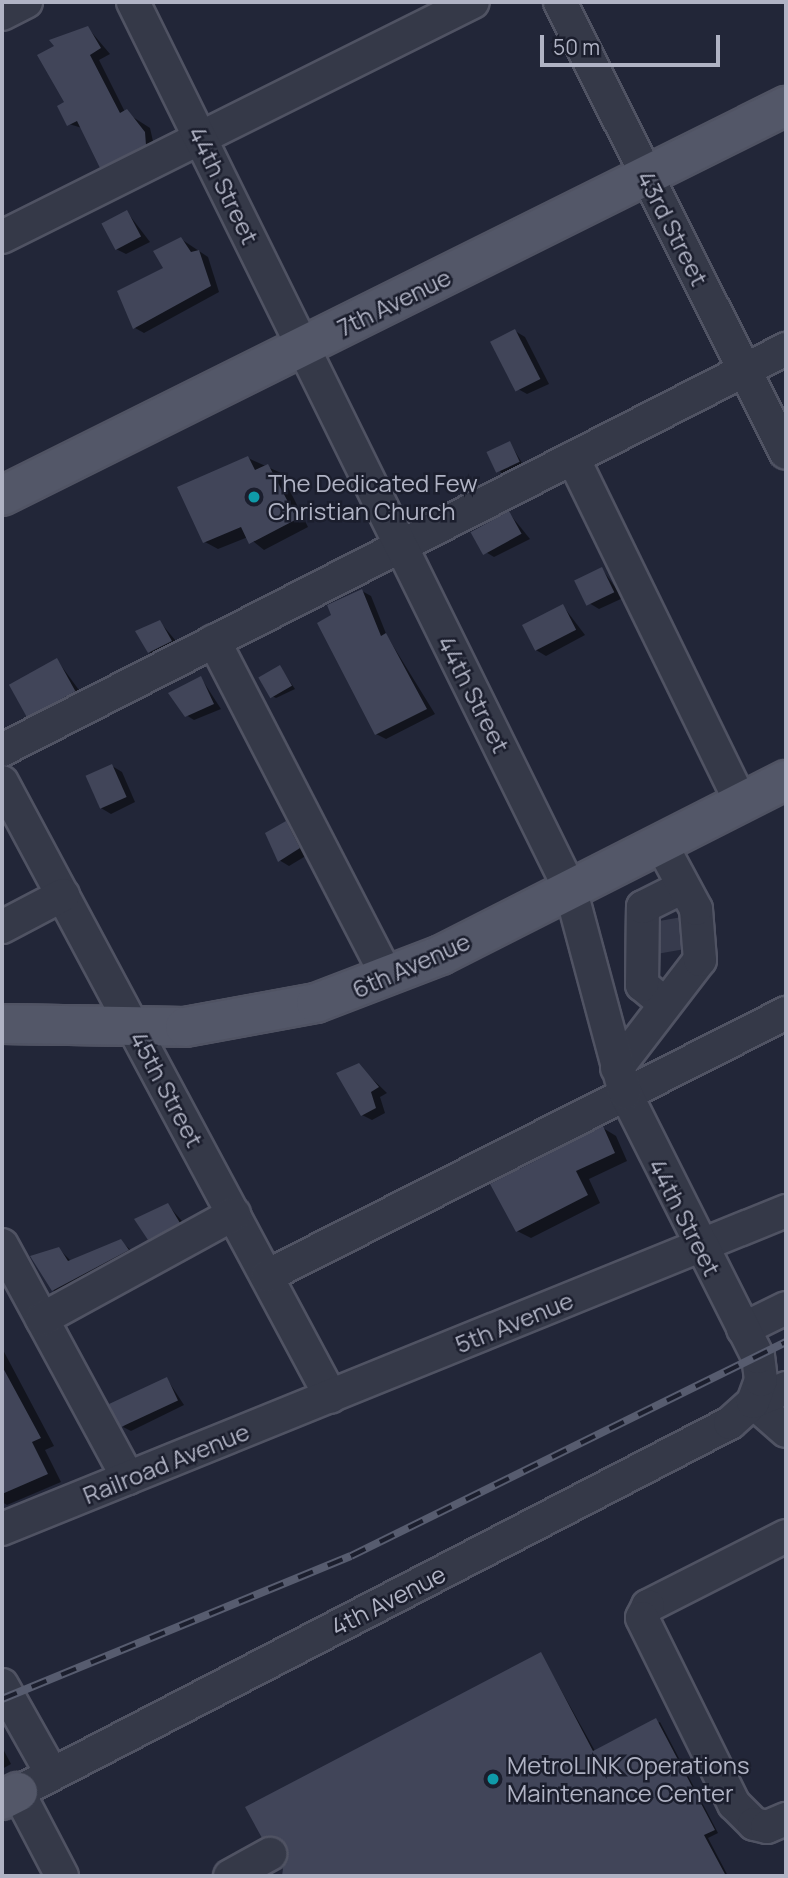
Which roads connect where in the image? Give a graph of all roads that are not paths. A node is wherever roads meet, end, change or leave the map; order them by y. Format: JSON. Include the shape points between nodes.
{"nodes":[{"id":1,"x":26,"y":2,"type":"edge"},
{"id":2,"x":133,"y":2,"type":"edge"},
{"id":3,"x":473,"y":2,"type":"edge"},
{"id":4,"x":560,"y":2,"type":"edge"},
{"id":5,"x":2,"y":14,"type":"edge"},
{"id":6,"x":786,"y":106,"type":"edge"},
{"id":7,"x":201,"y":139,"type":"junction"},
{"id":8,"x":647,"y":176,"type":"junction"},
{"id":9,"x":2,"y":237,"type":"edge"},
{"id":10,"x":304,"y":346,"type":"junction"},
{"id":11,"x":786,"y":349,"type":"edge"},
{"id":12,"x":744,"y":370,"type":"junction"},
{"id":13,"x":786,"y":453,"type":"edge"},
{"id":14,"x":573,"y":458,"type":"junction"},
{"id":15,"x":2,"y":496,"type":"edge"},
{"id":16,"x":401,"y":546,"type":"junction"},
{"id":17,"x":214,"y":641,"type":"junction"},
{"id":18,"x":2,"y":750,"type":"edge"},
{"id":19,"x":786,"y":780,"type":"edge"},
{"id":20,"x":2,"y":782,"type":"edge"},
{"id":21,"x":741,"y":803,"type":"junction"},
{"id":22,"x":661,"y":844,"type":"junction"},
{"id":23,"x":683,"y":887,"type":"junction"},
{"id":24,"x":571,"y":891,"type":"junction"},
{"id":25,"x":63,"y":895,"type":"junction"},
{"id":26,"x":2,"y":927,"type":"edge"},
{"id":27,"x":670,"y":935,"type":"junction"},
{"id":28,"x":388,"y":978,"type":"junction"},
{"id":29,"x":598,"y":980,"type":"junction"},
{"id":30,"x":654,"y":995,"type":"junction"},
{"id":31,"x":786,"y":1013,"type":"edge"},
{"id":32,"x":2,"y":1024,"type":"edge"},
{"id":33,"x":134,"y":1026,"type":"junction"},
{"id":34,"x":621,"y":1081,"type":"junction"},
{"id":35,"x":786,"y":1211,"type":"edge"},
{"id":36,"x":234,"y":1214,"type":"junction"},
{"id":37,"x":2,"y":1245,"type":"edge"},
{"id":38,"x":698,"y":1247,"type":"junction"},
{"id":39,"x":267,"y":1276,"type":"junction"},
{"id":40,"x":786,"y":1308,"type":"edge"},
{"id":41,"x":42,"y":1319,"type":"junction"},
{"id":42,"x":743,"y":1329,"type":"junction"},
{"id":43,"x":786,"y":1388,"type":"edge"},
{"id":44,"x":331,"y":1397,"type":"junction"},
{"id":45,"x":753,"y":1402,"type":"junction"},
{"id":46,"x":786,"y":1431,"type":"edge"},
{"id":47,"x":128,"y":1478,"type":"junction"},
{"id":48,"x":2,"y":1529,"type":"edge"},
{"id":49,"x":786,"y":1536,"type":"edge"},
{"id":50,"x":2,"y":1685,"type":"edge"},
{"id":51,"x":52,"y":1774,"type":"junction"},
{"id":52,"x":10,"y":1796,"type":"edge"},
{"id":53,"x":786,"y":1819,"type":"edge"},
{"id":54,"x":270,"y":1854,"type":"dead end"},
{"id":55,"x":62,"y":1876,"type":"edge"},
{"id":56,"x":230,"y":1876,"type":"edge"}],
"edges":[{"from":1,"to":5,"type":"street"},
{"from":2,"to":7,"type":"street","name":"44th Street"},
{"from":3,"to":7,"type":"street"},
{"from":4,"to":8,"type":"street","name":"43rd Street"},
{"from":6,"to":8,"type":"main road","name":"7th Avenue"},
{"from":7,"to":9,"type":"street"},
{"from":7,"to":10,"type":"street","name":"44th Street"},
{"from":8,"to":10,"type":"main road","name":"7th Avenue"},
{"from":8,"to":12,"type":"street","name":"43rd Street"},
{"from":10,"to":15,"type":"main road","name":"7th Avenue"},
{"from":10,"to":16,"type":"street","name":"44th Street"},
{"from":11,"to":12,"type":"street"},
{"from":12,"to":13,"type":"street","name":"43rd Street"},
{"from":12,"to":14,"type":"street"},
{"from":14,"to":16,"type":"street"},
{"from":14,"to":21,"type":"street"},
{"from":16,"to":17,"type":"street"},
{"from":16,"to":24,"type":"street","name":"44th Street"},
{"from":17,"to":18,"type":"street"},
{"from":17,"to":28,"type":"street"},
{"from":19,"to":21,"type":"main road","name":"6th Avenue"},
{"from":20,"to":25,"type":"street","name":"45th Street"},
{"from":21,"to":22,"type":"main road","name":"6th Avenue"},
{"from":22,"to":23,"type":"street"},
{"from":22,"to":24,"type":"main road","name":"6th Avenue"},
{"from":23,"to":27,"type":"street","via":[[696,909]]},
{"from":23,"to":27,"type":"street","via":[[643,907]]},
{"from":24,"to":28,"type":"main road","name":"6th Avenue"},
{"from":24,"to":29,"type":"street","name":"44th Street"},
{"from":25,"to":26,"type":"street"},
{"from":25,"to":33,"type":"street","name":"45th Street"},
{"from":27,"to":30,"type":"street"},
{"from":27,"to":30,"type":"street","via":[[700,960]]},
{"from":28,"to":33,"type":"main road","name":"6th Avenue","via":[[316,1003],[239,1020]]},
{"from":29,"to":30,"type":"street"},
{"from":29,"to":34,"type":"street","name":"44th Street"},
{"from":30,"to":34,"type":"street"},
{"from":31,"to":34,"type":"street"},
{"from":32,"to":33,"type":"main road","name":"6th Avenue"},
{"from":33,"to":36,"type":"street","name":"45th Street"},
{"from":34,"to":38,"type":"street","name":"44th Street"},
{"from":34,"to":39,"type":"street"},
{"from":35,"to":38,"type":"street","name":"5th Avenue"},
{"from":36,"to":39,"type":"street","name":"45th Street"},
{"from":36,"to":41,"type":"street"},
{"from":37,"to":41,"type":"street"},
{"from":38,"to":42,"type":"street","name":"44th Street"},
{"from":38,"to":44,"type":"street","name":"5th Avenue"},
{"from":39,"to":44,"type":"street","name":"45th Street"},
{"from":40,"to":42,"type":"street"},
{"from":41,"to":47,"type":"street"},
{"from":42,"to":45,"type":"street","name":"44th Street","via":[[760,1368]]},
{"from":43,"to":45,"type":"street","name":"4th Avenue"},
{"from":44,"to":47,"type":"street","name":"Railroad Avenue"},
{"from":45,"to":46,"type":"street"},
{"from":45,"to":51,"type":"street","name":"4th Avenue","via":[[730,1423]]},
{"from":47,"to":48,"type":"street","name":"Railroad Avenue"},
{"from":49,"to":53,"type":"street","via":[[648,1606],[642,1618],[739,1811],[767,1827]]},
{"from":50,"to":51,"type":"street"},
{"from":51,"to":52,"type":"street","name":"4th Avenue"},
{"from":52,"to":55,"type":"street"},
{"from":54,"to":56,"type":"street"}]}
